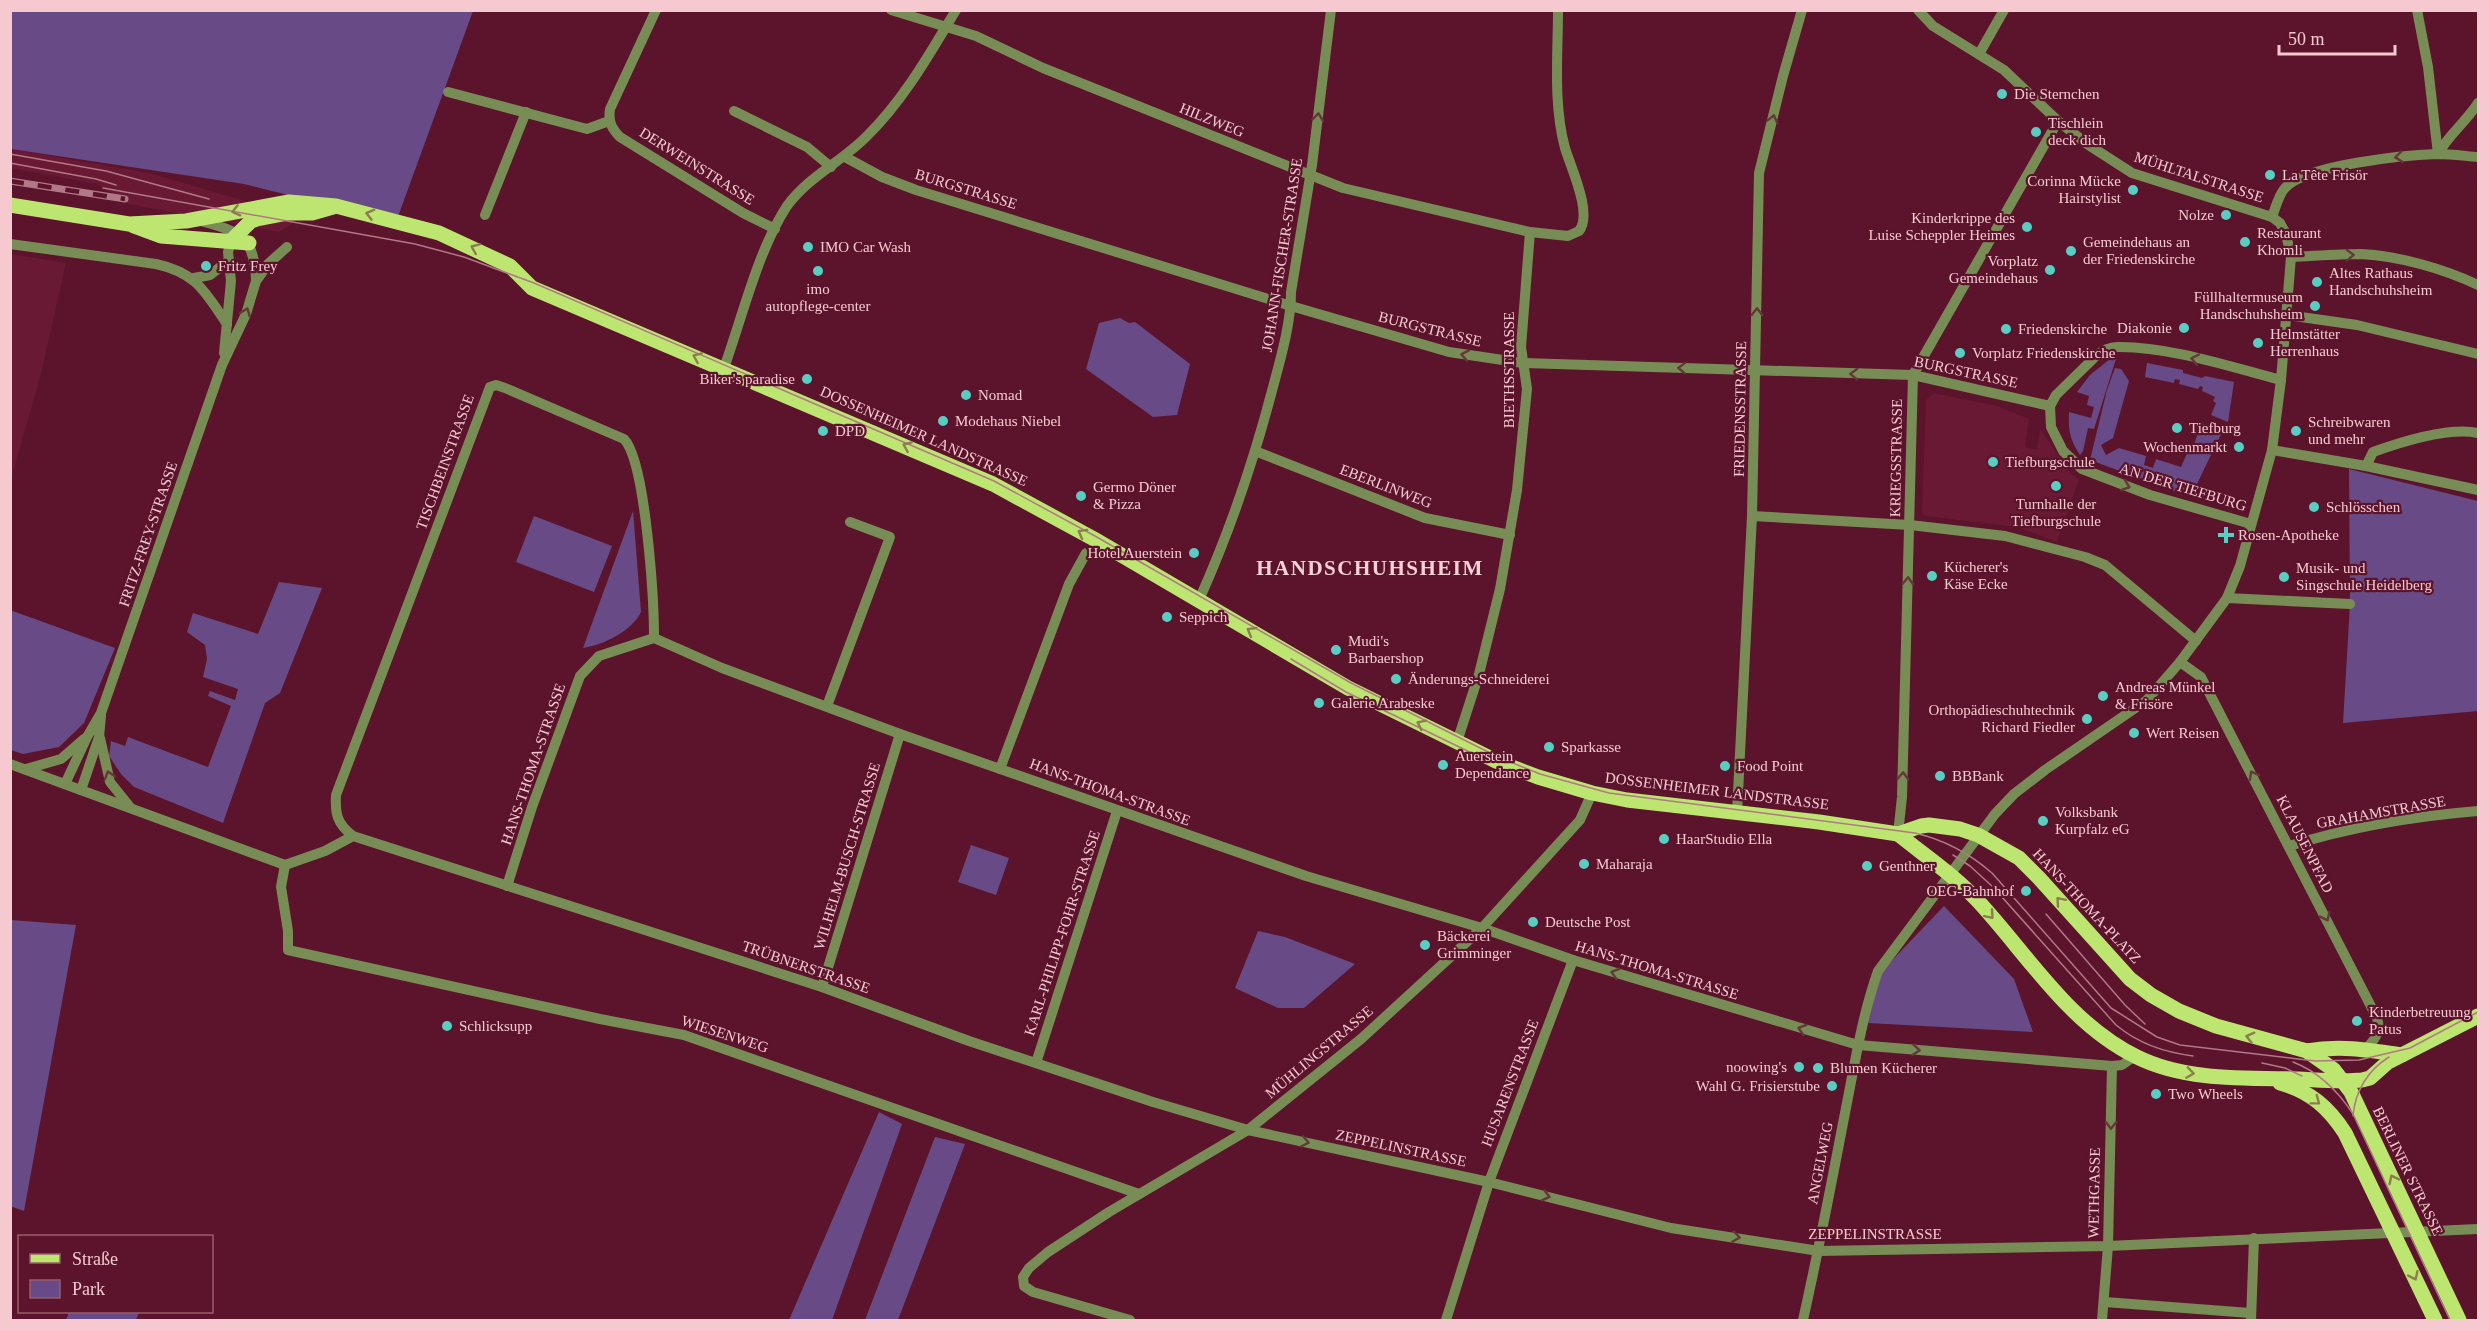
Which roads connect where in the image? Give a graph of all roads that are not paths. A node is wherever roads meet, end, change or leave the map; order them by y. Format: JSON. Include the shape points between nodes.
{"nodes":[{"id":1,"x":656,"y":10,"type":"edge"},
{"id":2,"x":891,"y":10,"type":"edge"},
{"id":3,"x":956,"y":10,"type":"edge"},
{"id":4,"x":1331,"y":10,"type":"edge"},
{"id":5,"x":1558,"y":10,"type":"edge"},
{"id":6,"x":1802,"y":10,"type":"edge"},
{"id":7,"x":1918,"y":10,"type":"edge"},
{"id":8,"x":2004,"y":10,"type":"edge"},
{"id":9,"x":2417,"y":10,"type":"edge"},
{"id":10,"x":945,"y":28,"type":"junction"},
{"id":11,"x":1979,"y":54,"type":"junction"},
{"id":12,"x":448,"y":92,"type":"dead end"},
{"id":13,"x":2478,"y":103,"type":"edge"},
{"id":14,"x":526,"y":111,"type":"junction"},
{"id":15,"x":734,"y":111,"type":"dead end"},
{"id":16,"x":609,"y":121,"type":"junction"},
{"id":17,"x":2058,"y":121,"type":"junction"},
{"id":18,"x":2438,"y":154,"type":"junction"},
{"id":19,"x":845,"y":157,"type":"junction"},
{"id":20,"x":2478,"y":158,"type":"edge"},
{"id":21,"x":831,"y":167,"type":"junction"},
{"id":22,"x":1310,"y":175,"type":"junction"},
{"id":23,"x":10,"y":205,"type":"edge"},
{"id":24,"x":336,"y":206,"type":"junction"},
{"id":25,"x":485,"y":215,"type":"dead end"},
{"id":26,"x":2272,"y":217,"type":"junction"},
{"id":27,"x":196,"y":219,"type":"junction"},
{"id":28,"x":129,"y":224,"type":"junction"},
{"id":29,"x":775,"y":229,"type":"junction"},
{"id":30,"x":1530,"y":232,"type":"junction"},
{"id":31,"x":239,"y":239,"type":"junction"},
{"id":32,"x":10,"y":244,"type":"edge"},
{"id":33,"x":287,"y":247,"type":"dead end"},
{"id":34,"x":2291,"y":257,"type":"junction"},
{"id":35,"x":228,"y":261,"type":"junction"},
{"id":36,"x":194,"y":278,"type":"junction"},
{"id":37,"x":256,"y":281,"type":"junction"},
{"id":38,"x":2478,"y":285,"type":"edge"},
{"id":39,"x":1291,"y":306,"type":"junction"},
{"id":40,"x":2287,"y":315,"type":"junction"},
{"id":41,"x":227,"y":324,"type":"junction"},
{"id":42,"x":2478,"y":354,"type":"edge"},
{"id":43,"x":1523,"y":363,"type":"junction"},
{"id":44,"x":222,"y":365,"type":"junction"},
{"id":45,"x":724,"y":368,"type":"junction"},
{"id":46,"x":1756,"y":370,"type":"junction"},
{"id":47,"x":1913,"y":375,"type":"junction"},
{"id":48,"x":2281,"y":380,"type":"junction"},
{"id":49,"x":2050,"y":406,"type":"junction"},
{"id":50,"x":2478,"y":434,"type":"edge"},
{"id":51,"x":2272,"y":450,"type":"junction"},
{"id":52,"x":1255,"y":451,"type":"junction"},
{"id":53,"x":2366,"y":466,"type":"junction"},
{"id":54,"x":2478,"y":490,"type":"edge"},
{"id":55,"x":1752,"y":516,"type":"junction"},
{"id":56,"x":850,"y":522,"type":"dead end"},
{"id":57,"x":2251,"y":524,"type":"junction"},
{"id":58,"x":1910,"y":525,"type":"junction"},
{"id":59,"x":1510,"y":535,"type":"junction"},
{"id":60,"x":1086,"y":553,"type":"dead end"},
{"id":61,"x":2227,"y":598,"type":"junction"},
{"id":62,"x":1199,"y":600,"type":"junction"},
{"id":63,"x":2350,"y":604,"type":"dead end"},
{"id":64,"x":654,"y":638,"type":"junction"},
{"id":65,"x":2196,"y":641,"type":"junction"},
{"id":66,"x":2180,"y":662,"type":"junction"},
{"id":67,"x":827,"y":706,"type":"junction"},
{"id":68,"x":101,"y":712,"type":"junction"},
{"id":69,"x":900,"y":734,"type":"junction"},
{"id":70,"x":87,"y":737,"type":"junction"},
{"id":71,"x":99,"y":737,"type":"junction"},
{"id":72,"x":1457,"y":742,"type":"junction"},
{"id":73,"x":10,"y":764,"type":"edge"},
{"id":74,"x":26,"y":769,"type":"junction"},
{"id":75,"x":1000,"y":769,"type":"junction"},
{"id":76,"x":65,"y":784,"type":"junction"},
{"id":77,"x":81,"y":790,"type":"junction"},
{"id":78,"x":1592,"y":793,"type":"junction"},
{"id":79,"x":130,"y":807,"type":"junction"},
{"id":80,"x":1117,"y":811,"type":"junction"},
{"id":81,"x":2478,"y":812,"type":"edge"},
{"id":82,"x":1737,"y":813,"type":"junction"},
{"id":83,"x":1898,"y":834,"type":"junction"},
{"id":84,"x":1978,"y":835,"type":"junction"},
{"id":85,"x":353,"y":837,"type":"junction"},
{"id":86,"x":2289,"y":846,"type":"junction"},
{"id":87,"x":285,"y":865,"type":"junction"},
{"id":88,"x":1950,"y":873,"type":"junction"},
{"id":89,"x":507,"y":886,"type":"junction"},
{"id":90,"x":1482,"y":928,"type":"junction"},
{"id":91,"x":1573,"y":960,"type":"junction"},
{"id":92,"x":822,"y":987,"type":"junction"},
{"id":93,"x":2478,"y":1016,"type":"edge"},
{"id":94,"x":1858,"y":1045,"type":"junction"},
{"id":95,"x":2367,"y":1048,"type":"junction"},
{"id":96,"x":2307,"y":1051,"type":"junction"},
{"id":97,"x":2402,"y":1055,"type":"junction"},
{"id":98,"x":2135,"y":1056,"type":"junction"},
{"id":99,"x":1036,"y":1063,"type":"junction"},
{"id":100,"x":2112,"y":1066,"type":"junction"},
{"id":101,"x":2263,"y":1078,"type":"junction"},
{"id":102,"x":2370,"y":1078,"type":"junction"},
{"id":103,"x":2344,"y":1081,"type":"junction"},
{"id":104,"x":2359,"y":1110,"type":"junction"},
{"id":105,"x":1248,"y":1130,"type":"junction"},
{"id":106,"x":1489,"y":1182,"type":"junction"},
{"id":107,"x":1139,"y":1194,"type":"junction"},
{"id":108,"x":2478,"y":1229,"type":"edge"},
{"id":109,"x":2393,"y":1232,"type":"junction"},
{"id":110,"x":2419,"y":1232,"type":"junction"},
{"id":111,"x":2253,"y":1238,"type":"junction"},
{"id":112,"x":2108,"y":1246,"type":"junction"},
{"id":113,"x":1818,"y":1251,"type":"junction"},
{"id":114,"x":2105,"y":1302,"type":"junction"},
{"id":115,"x":2251,"y":1317,"type":"edge"},
{"id":116,"x":1130,"y":1320,"type":"edge"},
{"id":117,"x":1446,"y":1320,"type":"edge"},
{"id":118,"x":1803,"y":1320,"type":"edge"},
{"id":119,"x":2102,"y":1320,"type":"edge"},
{"id":120,"x":2435,"y":1320,"type":"edge"},
{"id":121,"x":2459,"y":1320,"type":"edge"}],
"edges":[{"from":1,"to":16,"type":"street","via":[[615,94]]},
{"from":2,"to":10,"type":"street","name":"HILZWEG"},
{"from":3,"to":10,"type":"street"},
{"from":22,"to":4,"type":"street","name":"JOHANN-FISCHER-STRASSE","one_way":true},
{"from":5,"to":30,"type":"street","via":[[1560,120],[1585,216],[1579,231],[1568,236]]},
{"from":46,"to":6,"type":"street","name":"FRIEDENSSTRASSE","one_way":true,"via":[[1760,173]]},
{"from":7,"to":11,"type":"street","name":"MÜHLTALSTRASSE","via":[[1933,26]]},
{"from":8,"to":11,"type":"street"},
{"from":9,"to":18,"type":"street"},
{"from":10,"to":19,"type":"street","via":[[897,103]]},
{"from":10,"to":22,"type":"street","name":"HILZWEG","via":[[976,36],[1043,68]]},
{"from":11,"to":17,"type":"street","name":"MÜHLTALSTRASSE","via":[[2014,78]]},
{"from":12,"to":14,"type":"street"},
{"from":13,"to":18,"type":"street"},
{"from":14,"to":16,"type":"street","via":[[587,129]]},
{"from":14,"to":25,"type":"street"},
{"from":15,"to":21,"type":"street","via":[[807,147]]},
{"from":16,"to":29,"type":"street","name":"DERWEINSTRASSE","via":[[620,137]]},
{"from":17,"to":26,"type":"street","name":"MÜHLTALSTRASSE","via":[[2132,173]]},
{"from":17,"to":47,"type":"street","name":"KRIEGSSTRASSE"},
{"from":18,"to":20,"type":"street"},
{"from":18,"to":26,"type":"street","one_way":true,"via":[[2366,161],[2306,176],[2284,188]]},
{"from":19,"to":21,"type":"street"},
{"from":19,"to":39,"type":"street","name":"BURGSTRASSE","via":[[916,190]]},
{"from":21,"to":29,"type":"street","via":[[802,188]]},
{"from":22,"to":30,"type":"street","name":"HILZWEG","via":[[1358,193]]},
{"from":22,"to":39,"type":"street","name":"JOHANN-FISCHER-STRASSE"},
{"from":23,"to":28,"type":"main road","name":"DOSSENHEIMER LANDSTRASSE"},
{"from":24,"to":27,"type":"main road","name":"DOSSENHEIMER LANDSTRASSE","one_way":true,"via":[[289,202]]},
{"from":24,"to":31,"type":"main road","name":"DOSSENHEIMER LANDSTRASSE","via":[[312,213],[257,219]]},
{"from":45,"to":24,"type":"main road","name":"DOSSENHEIMER LANDSTRASSE","one_way":true,"via":[[532,288],[510,266],[450,238]]},
{"from":26,"to":34,"type":"street","via":[[2286,234]]},
{"from":27,"to":28,"type":"main road","name":"DOSSENHEIMER LANDSTRASSE"},
{"from":27,"to":31,"type":"street","name":"DOSSENHEIMER LANDSTRASSE"},
{"from":28,"to":31,"type":"main road","name":"DOSSENHEIMER LANDSTRASSE","via":[[160,236]]},
{"from":29,"to":45,"type":"street"},
{"from":30,"to":43,"type":"street","name":"BIETHSSTRASSE"},
{"from":31,"to":35,"type":"street","name":"FRITZ-FREY-STRASSE"},
{"from":31,"to":37,"type":"street","name":"FRITZ-FREY-STRASSE","via":[[255,259]]},
{"from":32,"to":36,"type":"street","via":[[156,264]]},
{"from":33,"to":37,"type":"street","name":"FRITZ-FREY-STRASSE"},
{"from":34,"to":38,"type":"street","one_way":true,"via":[[2362,254],[2394,258]]},
{"from":34,"to":40,"type":"street"},
{"from":35,"to":36,"type":"street","via":[[210,275]]},
{"from":35,"to":41,"type":"street","name":"FRITZ-FREY-STRASSE","via":[[231,281]]},
{"from":36,"to":41,"type":"street"},
{"from":44,"to":37,"type":"street","name":"FRITZ-FREY-STRASSE","one_way":true,"via":[[246,314]]},
{"from":43,"to":39,"type":"street","name":"BURGSTRASSE","one_way":true,"via":[[1428,347]]},
{"from":39,"to":52,"type":"street","name":"JOHANN-FISCHER-STRASSE"},
{"from":40,"to":42,"type":"street","via":[[2357,325]]},
{"from":40,"to":48,"type":"street"},
{"from":41,"to":44,"type":"street","name":"FRITZ-FREY-STRASSE"},
{"from":46,"to":43,"type":"street","name":"BURGSTRASSE","one_way":true},
{"from":43,"to":59,"type":"street","name":"BIETHSSTRASSE","via":[[1527,383],[1525,416]]},
{"from":44,"to":68,"type":"street","name":"FRITZ-FREY-STRASSE"},
{"from":62,"to":45,"type":"main road","name":"DOSSENHEIMER LANDSTRASSE","one_way":true,"via":[[993,484]]},
{"from":47,"to":46,"type":"street","name":"BURGSTRASSE","one_way":true},
{"from":46,"to":55,"type":"street","name":"FRIEDENSSTRASSE"},
{"from":47,"to":49,"type":"street","name":"BURGSTRASSE"},
{"from":47,"to":58,"type":"street","name":"KRIEGSSTRASSE"},
{"from":48,"to":49,"type":"street","one_way":true,"via":[[2162,352],[2116,347],[2096,356],[2056,395]]},
{"from":48,"to":51,"type":"street"},
{"from":49,"to":57,"type":"street","name":"AN DER TIEFBURG","one_way":true,"via":[[2049,420],[2057,443],[2082,470],[2150,495]]},
{"from":50,"to":53,"type":"street","via":[[2446,434],[2391,446],[2373,452]]},
{"from":51,"to":53,"type":"street"},
{"from":51,"to":57,"type":"street"},
{"from":52,"to":59,"type":"street","name":"EBERLINWEG","via":[[1425,518]]},
{"from":52,"to":62,"type":"street","name":"JOHANN-FISCHER-STRASSE","via":[[1228,533]]},
{"from":53,"to":54,"type":"street"},
{"from":55,"to":58,"type":"street"},
{"from":55,"to":82,"type":"street","name":"FRIEDENSSTRASSE"},
{"from":56,"to":67,"type":"street","via":[[890,537]]},
{"from":57,"to":61,"type":"street"},
{"from":58,"to":65,"type":"street","via":[[2005,536],[2095,560]]},
{"from":83,"to":58,"type":"street","name":"KRIEGSSTRASSE","one_way":true},
{"from":59,"to":72,"type":"street","name":"BIETHSSTRASSE","via":[[1488,640]]},
{"from":60,"to":75,"type":"street","via":[[1069,584]]},
{"from":61,"to":63,"type":"street"},
{"from":61,"to":65,"type":"street"},
{"from":72,"to":62,"type":"main road","name":"DOSSENHEIMER LANDSTRASSE","one_way":true,"via":[[1348,688]]},
{"from":64,"to":67,"type":"street","name":"HANS-THOMA-STRASSE","via":[[722,668]]},
{"from":64,"to":85,"type":"street","name":"TISCHBEINSTRASSE","via":[[645,527],[629,445],[624,439],[505,388],[490,387],[336,795],[335,814],[341,828]]},
{"from":64,"to":89,"type":"street","name":"HANS-THOMA-STRASSE","via":[[599,656],[580,676]]},
{"from":65,"to":66,"type":"street"},
{"from":66,"to":84,"type":"street","via":[[2147,700],[2014,794]]},
{"from":86,"to":66,"type":"street","name":"KLAUSENPFAD","one_way":true,"via":[[2201,677]]},
{"from":67,"to":69,"type":"street","name":"HANS-THOMA-STRASSE"},
{"from":68,"to":70,"type":"street","name":"FRITZ-FREY-STRASSE"},
{"from":68,"to":71,"type":"street","name":"FRITZ-FREY-STRASSE"},
{"from":69,"to":75,"type":"street","name":"HANS-THOMA-STRASSE"},
{"from":69,"to":92,"type":"street","name":"WILHELM-BUSCH-STRASSE"},
{"from":70,"to":74,"type":"street","via":[[61,759]]},
{"from":70,"to":76,"type":"street","name":"FRITZ-FREY-STRASSE"},
{"from":71,"to":77,"type":"street","name":"FRITZ-FREY-STRASSE"},
{"from":79,"to":71,"type":"street","name":"FRITZ-FREY-STRASSE","one_way":true,"via":[[110,782]]},
{"from":72,"to":78,"type":"main road","name":"DOSSENHEIMER LANDSTRASSE","via":[[1538,777]]},
{"from":73,"to":74,"type":"street"},
{"from":74,"to":76,"type":"street"},
{"from":75,"to":80,"type":"street","name":"HANS-THOMA-STRASSE"},
{"from":76,"to":77,"type":"street"},
{"from":77,"to":79,"type":"street"},
{"from":78,"to":82,"type":"main road","name":"DOSSENHEIMER LANDSTRASSE","via":[[1627,801]]},
{"from":78,"to":90,"type":"street","name":"MÜHLINGSTRASSE","via":[[1580,820]]},
{"from":79,"to":87,"type":"street"},
{"from":80,"to":90,"type":"street","name":"HANS-THOMA-STRASSE","via":[[1306,876]]},
{"from":80,"to":99,"type":"street","name":"KARL-PHILIPP-FOHR-STRASSE"},
{"from":81,"to":86,"type":"street","name":"GRAHAMSTRASSE","via":[[2420,818],[2320,836]]},
{"from":82,"to":83,"type":"main road","name":"DOSSENHEIMER LANDSTRASSE"},
{"from":83,"to":84,"type":"main road","name":"HANS-THOMA-PLATZ","via":[[1929,825]]},
{"from":83,"to":88,"type":"main road"},
{"from":84,"to":88,"type":"street"},
{"from":96,"to":84,"type":"main road","name":"HANS-THOMA-PLATZ","one_way":true,"via":[[2216,1026],[2151,995],[2124,972],[2019,858]]},
{"from":85,"to":87,"type":"street"},
{"from":85,"to":89,"type":"street","name":"TRÜBNERSTRASSE"},
{"from":86,"to":95,"type":"street","name":"KLAUSENPFAD","one_way":true,"via":[[2377,1018],[2378,1034]]},
{"from":87,"to":107,"type":"street","name":"WIESENWEG","via":[[281,887],[288,950],[684,1035]]},
{"from":88,"to":94,"type":"street","via":[[1878,971]]},
{"from":88,"to":98,"type":"main road","one_way":true,"via":[[2071,1008]]},
{"from":89,"to":92,"type":"street","name":"TRÜBNERSTRASSE"},
{"from":90,"to":91,"type":"street","name":"HANS-THOMA-STRASSE"},
{"from":90,"to":105,"type":"street","name":"MÜHLINGSTRASSE","via":[[1361,1039]]},
{"from":94,"to":91,"type":"street","name":"HANS-THOMA-STRASSE","one_way":true},
{"from":91,"to":106,"type":"street","name":"HUSARENSTRASSE"},
{"from":92,"to":99,"type":"street","name":"TRÜBNERSTRASSE"},
{"from":93,"to":97,"type":"main road"},
{"from":94,"to":100,"type":"street","one_way":true},
{"from":94,"to":113,"type":"street","name":"ANGELWEG"},
{"from":95,"to":96,"type":"main road"},
{"from":95,"to":97,"type":"main road"},
{"from":96,"to":103,"type":"main road","name":"BERLINER STRASSE"},
{"from":97,"to":102,"type":"main road"},
{"from":98,"to":100,"type":"street","via":[[2122,1065]]},
{"from":98,"to":101,"type":"main road","one_way":true,"via":[[2177,1071]]},
{"from":99,"to":105,"type":"street","name":"TRÜBNERSTRASSE"},
{"from":100,"to":112,"type":"street","name":"WETHGASSE","one_way":true},
{"from":101,"to":103,"type":"main road"},
{"from":101,"to":109,"type":"main road","one_way":true,"via":[[2306,1093],[2333,1115]]},
{"from":102,"to":103,"type":"main road"},
{"from":102,"to":104,"type":"main road"},
{"from":103,"to":104,"type":"main road","name":"BERLINER STRASSE"},
{"from":110,"to":104,"type":"main road","name":"BERLINER STRASSE","one_way":true},
{"from":105,"to":106,"type":"street","name":"ZEPPELINSTRASSE","one_way":true},
{"from":105,"to":107,"type":"street","name":"MÜHLINGSTRASSE"},
{"from":106,"to":113,"type":"street","name":"ZEPPELINSTRASSE","one_way":true,"via":[[1671,1228]]},
{"from":106,"to":117,"type":"street","name":"HUSARENSTRASSE"},
{"from":107,"to":116,"type":"street","name":"MÜHLINGSTRASSE","via":[[1048,1252],[1029,1268],[1022,1281],[1033,1292]]},
{"from":108,"to":110,"type":"street","name":"ZEPPELINSTRASSE"},
{"from":109,"to":110,"type":"street","name":"ZEPPELINSTRASSE"},
{"from":109,"to":111,"type":"street","name":"ZEPPELINSTRASSE"},
{"from":109,"to":120,"type":"main road","one_way":true},
{"from":110,"to":121,"type":"main road","name":"BERLINER STRASSE"},
{"from":111,"to":112,"type":"street","name":"ZEPPELINSTRASSE"},
{"from":111,"to":115,"type":"street"},
{"from":112,"to":113,"type":"street","name":"ZEPPELINSTRASSE"},
{"from":112,"to":114,"type":"street","name":"WETHGASSE"},
{"from":113,"to":118,"type":"street","name":"ANGELWEG"},
{"from":114,"to":115,"type":"street"},
{"from":114,"to":119,"type":"street","name":"WETHGASSE"}]}
